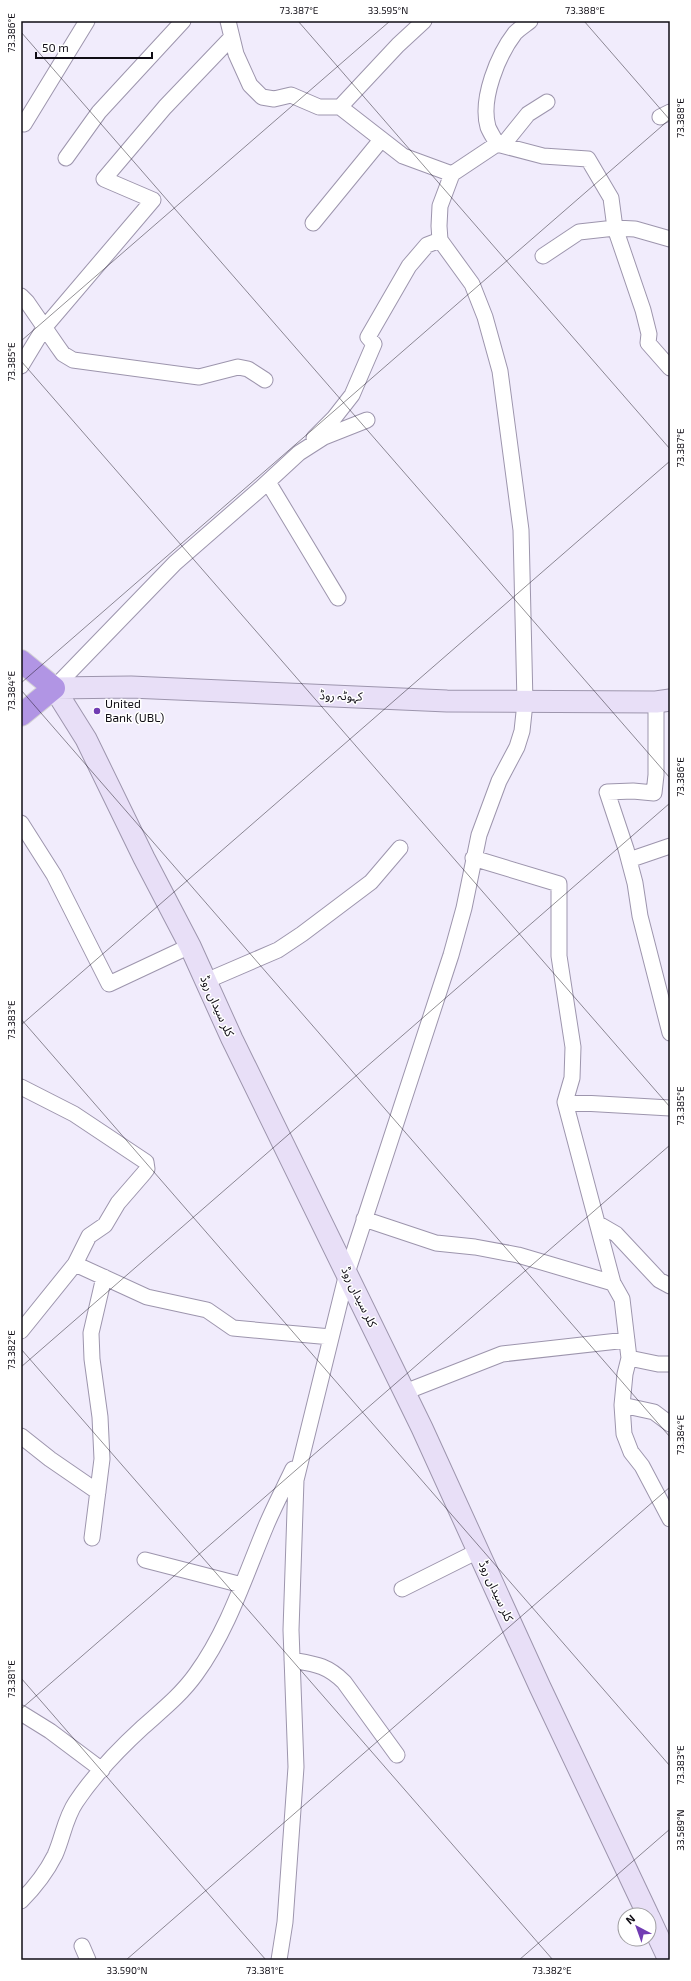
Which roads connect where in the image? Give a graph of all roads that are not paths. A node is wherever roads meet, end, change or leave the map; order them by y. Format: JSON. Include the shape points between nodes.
{"nodes":[{"id":1,"x":87,"y":21,"type":"edge"},
{"id":2,"x":183,"y":21,"type":"edge"},
{"id":3,"x":228,"y":21,"type":"edge"},
{"id":4,"x":424,"y":21,"type":"edge"},
{"id":5,"x":530,"y":21,"type":"edge"},
{"id":6,"x":231,"y":38,"type":"junction"},
{"id":7,"x":547,"y":102,"type":"dead end"},
{"id":8,"x":340,"y":107,"type":"junction"},
{"id":9,"x":24,"y":124,"type":"dead end"},
{"id":10,"x":381,"y":140,"type":"junction"},
{"id":11,"x":500,"y":144,"type":"junction"},
{"id":12,"x":66,"y":158,"type":"dead end"},
{"id":13,"x":452,"y":174,"type":"junction"},
{"id":14,"x":313,"y":223,"type":"dead end"},
{"id":15,"x":615,"y":228,"type":"junction"},
{"id":16,"x":670,"y":239,"type":"edge"},
{"id":17,"x":440,"y":240,"type":"junction"},
{"id":18,"x":543,"y":256,"type":"dead end"},
{"id":19,"x":21,"y":296,"type":"edge"},
{"id":20,"x":44,"y":328,"type":"junction"},
{"id":21,"x":21,"y":366,"type":"edge"},
{"id":22,"x":670,"y":368,"type":"edge"},
{"id":23,"x":265,"y":380,"type":"dead end"},
{"id":24,"x":367,"y":420,"type":"dead end"},
{"id":25,"x":299,"y":453,"type":"junction"},
{"id":26,"x":268,"y":482,"type":"junction"},
{"id":27,"x":338,"y":598,"type":"dead end"},
{"id":28,"x":21,"y":661,"type":"edge"},
{"id":29,"x":54,"y":688,"type":"junction"},
{"id":30,"x":663,"y":701,"type":"edge"},
{"id":31,"x":525,"y":702,"type":"junction"},
{"id":32,"x":21,"y":715,"type":"edge"},
{"id":33,"x":21,"y":823,"type":"edge"},
{"id":34,"x":670,"y":846,"type":"edge"},
{"id":35,"x":400,"y":848,"type":"dead end"},
{"id":36,"x":473,"y":858,"type":"junction"},
{"id":37,"x":629,"y":860,"type":"junction"},
{"id":38,"x":190,"y":946,"type":"junction"},
{"id":39,"x":206,"y":981,"type":"junction"},
{"id":40,"x":670,"y":1033,"type":"edge"},
{"id":41,"x":21,"y":1087,"type":"edge"},
{"id":42,"x":565,"y":1102,"type":"junction"},
{"id":43,"x":670,"y":1108,"type":"edge"},
{"id":44,"x":364,"y":1219,"type":"junction"},
{"id":45,"x":597,"y":1223,"type":"junction"},
{"id":46,"x":75,"y":1264,"type":"junction"},
{"id":47,"x":347,"y":1273,"type":"junction"},
{"id":48,"x":104,"y":1277,"type":"junction"},
{"id":49,"x":613,"y":1283,"type":"junction"},
{"id":50,"x":670,"y":1286,"type":"edge"},
{"id":51,"x":21,"y":1332,"type":"edge"},
{"id":52,"x":331,"y":1337,"type":"junction"},
{"id":53,"x":627,"y":1340,"type":"junction"},
{"id":54,"x":629,"y":1358,"type":"junction"},
{"id":55,"x":670,"y":1364,"type":"edge"},
{"id":56,"x":405,"y":1392,"type":"junction"},
{"id":57,"x":622,"y":1405,"type":"junction"},
{"id":58,"x":670,"y":1424,"type":"edge"},
{"id":59,"x":21,"y":1436,"type":"edge"},
{"id":60,"x":304,"y":1447,"type":"junction"},
{"id":61,"x":98,"y":1492,"type":"junction"},
{"id":62,"x":670,"y":1519,"type":"edge"},
{"id":63,"x":92,"y":1538,"type":"dead end"},
{"id":64,"x":478,"y":1551,"type":"junction"},
{"id":65,"x":145,"y":1560,"type":"dead end"},
{"id":66,"x":242,"y":1585,"type":"junction"},
{"id":67,"x":402,"y":1589,"type":"dead end"},
{"id":68,"x":292,"y":1660,"type":"junction"},
{"id":69,"x":21,"y":1713,"type":"edge"},
{"id":70,"x":397,"y":1755,"type":"dead end"},
{"id":71,"x":102,"y":1770,"type":"junction"},
{"id":72,"x":23,"y":1894,"type":"edge"},
{"id":73,"x":644,"y":1907,"type":"edge"},
{"id":74,"x":657,"y":1935,"type":"edge"},
{"id":75,"x":82,"y":1946,"type":"dead end"},
{"id":76,"x":88,"y":1960,"type":"edge"},
{"id":77,"x":279,"y":1960,"type":"edge"},
{"id":78,"x":669,"y":1960,"type":"edge"}],
"edges":[{"from":1,"to":9,"type":"street"},
{"from":2,"to":12,"type":"street","via":[[99,112]]},
{"from":3,"to":6,"type":"street"},
{"from":4,"to":8,"type":"street"},
{"from":5,"to":11,"type":"street","via":[[516,33],[489,86],[486,106],[488,127]]},
{"from":6,"to":8,"type":"street","via":[[250,85],[262,97],[274,99],[291,95],[319,107]]},
{"from":6,"to":20,"type":"street","via":[[165,107],[104,179],[153,200]]},
{"from":7,"to":11,"type":"street","via":[[528,114]]},
{"from":8,"to":10,"type":"street"},
{"from":10,"to":13,"type":"street","via":[[403,156]]},
{"from":10,"to":14,"type":"street"},
{"from":11,"to":13,"type":"street"},
{"from":11,"to":15,"type":"street","via":[[543,156],[588,159],[612,198]]},
{"from":13,"to":17,"type":"street","via":[[440,206]]},
{"from":15,"to":16,"type":"street","via":[[635,229]]},
{"from":15,"to":18,"type":"street","via":[[579,232]]},
{"from":15,"to":22,"type":"street","via":[[644,316],[649,334],[648,343]]},
{"from":17,"to":25,"type":"street","via":[[427,245],[409,266],[368,337],[374,344],[352,395],[334,418]]},
{"from":17,"to":31,"type":"street","via":[[472,284],[486,317],[500,371],[521,530]]},
{"from":19,"to":20,"type":"street"},
{"from":20,"to":21,"type":"street"},
{"from":20,"to":23,"type":"street","via":[[63,354],[73,360],[199,376],[238,367],[248,369]]},
{"from":24,"to":25,"type":"street","via":[[324,437]]},
{"from":25,"to":26,"type":"street"},
{"from":26,"to":27,"type":"street"},
{"from":26,"to":29,"type":"street","via":[[175,563]]},
{"from":28,"to":29,"type":"highway"},
{"from":29,"to":31,"type":"main road","name":"کہوٹہ روڈ","via":[[131,687]]},
{"from":29,"to":32,"type":"highway"},
{"from":29,"to":38,"type":"main road","name":"کلر سیداں روڈ","via":[[86,739]]},
{"from":30,"to":31,"type":"main road","name":"کہوٹہ روڈ"},
{"from":30,"to":37,"type":"street","via":[[654,793],[607,792]]},
{"from":31,"to":36,"type":"street","via":[[520,737],[488,807]]},
{"from":33,"to":38,"type":"street","via":[[54,875],[109,984]]},
{"from":34,"to":37,"type":"street"},
{"from":35,"to":39,"type":"street","via":[[371,882],[302,934],[278,950]]},
{"from":36,"to":42,"type":"street","via":[[559,884],[559,956],[573,1047],[572,1078]]},
{"from":36,"to":44,"type":"street","via":[[464,908],[451,955]]},
{"from":37,"to":40,"type":"street","via":[[640,916]]},
{"from":38,"to":39,"type":"main road","name":"کلر سیداں روڈ"},
{"from":39,"to":47,"type":"main road","name":"کلر سیداں روڈ"},
{"from":41,"to":46,"type":"street","via":[[74,1114],[146,1162],[147,1169],[118,1203],[105,1225],[89,1236]]},
{"from":42,"to":43,"type":"street"},
{"from":42,"to":45,"type":"street"},
{"from":44,"to":47,"type":"street"},
{"from":44,"to":49,"type":"street","via":[[436,1243],[518,1255]]},
{"from":45,"to":49,"type":"street"},
{"from":45,"to":50,"type":"street","via":[[616,1234],[659,1280]]},
{"from":46,"to":48,"type":"street"},
{"from":46,"to":51,"type":"street"},
{"from":47,"to":52,"type":"street"},
{"from":47,"to":56,"type":"main road","name":"کلر سیداں روڈ"},
{"from":48,"to":52,"type":"street","via":[[147,1296],[207,1310],[233,1328]]},
{"from":48,"to":61,"type":"street","via":[[91,1333],[102,1459]]},
{"from":49,"to":53,"type":"street","via":[[622,1299]]},
{"from":52,"to":60,"type":"street"},
{"from":53,"to":54,"type":"street"},
{"from":53,"to":56,"type":"street","via":[[502,1354]]},
{"from":54,"to":55,"type":"street"},
{"from":54,"to":57,"type":"street"},
{"from":56,"to":64,"type":"main road","name":"کلر سیداں روڈ"},
{"from":57,"to":58,"type":"street","via":[[654,1412]]},
{"from":57,"to":62,"type":"street","via":[[624,1434],[631,1452],[642,1466]]},
{"from":59,"to":61,"type":"street"},
{"from":60,"to":66,"type":"street","via":[[267,1524]]},
{"from":60,"to":68,"type":"street","via":[[296,1480]]},
{"from":61,"to":63,"type":"street"},
{"from":64,"to":67,"type":"street"},
{"from":64,"to":73,"type":"main road","name":"کلر سیداں روڈ"},
{"from":65,"to":66,"type":"street"},
{"from":66,"to":71,"type":"street","via":[[215,1642],[196,1674],[172,1702],[142,1728]]},
{"from":68,"to":70,"type":"street","via":[[323,1666],[339,1677]]},
{"from":68,"to":77,"type":"street","via":[[296,1767],[285,1922]]},
{"from":69,"to":71,"type":"street"},
{"from":71,"to":72,"type":"street","via":[[68,1816],[55,1856]]},
{"from":74,"to":78,"type":"main road","name":"کلر سیداں روڈ"},
{"from":75,"to":76,"type":"street"}]}
